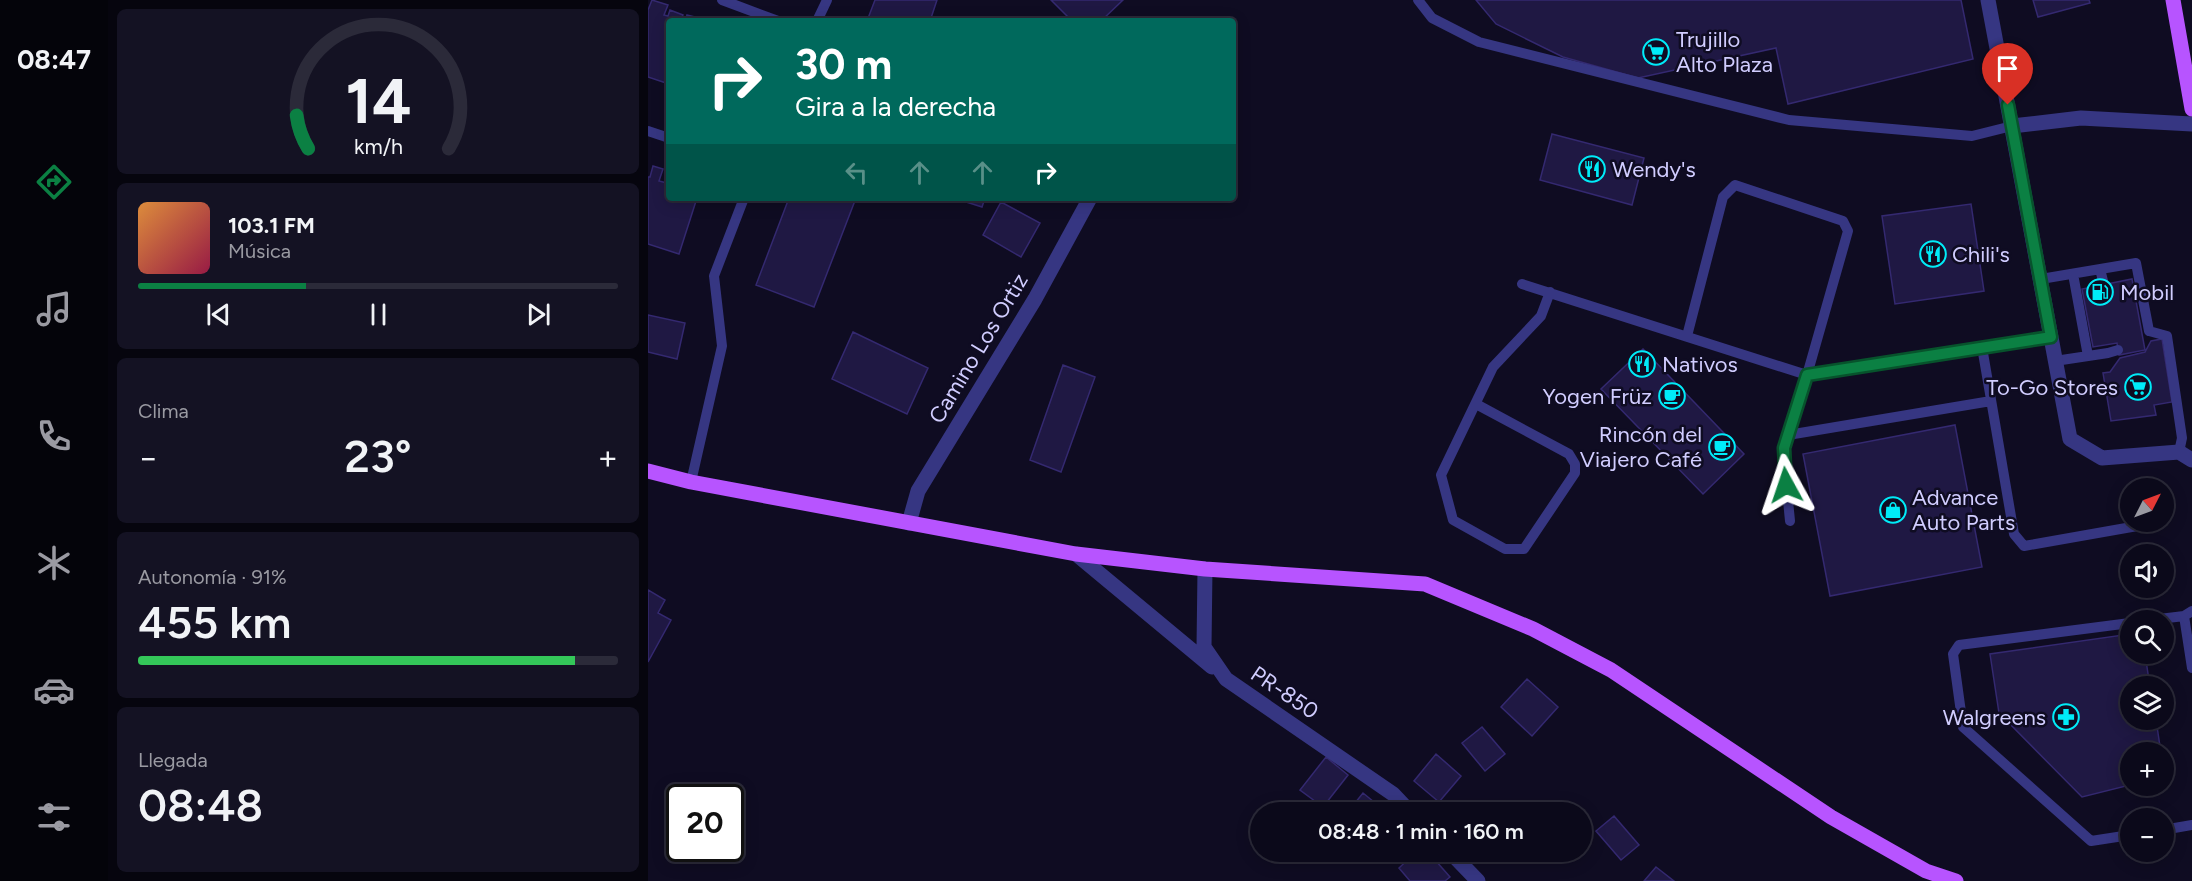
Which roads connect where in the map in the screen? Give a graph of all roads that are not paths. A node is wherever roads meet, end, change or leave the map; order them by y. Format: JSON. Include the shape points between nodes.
{"nodes":[{"id":1,"x":722,"y":0,"type":"edge"},
{"id":2,"x":827,"y":0,"type":"edge"},
{"id":3,"x":1418,"y":0,"type":"edge"},
{"id":4,"x":1988,"y":0,"type":"edge"},
{"id":5,"x":2173,"y":0,"type":"edge"},
{"id":6,"x":770,"y":18,"type":"edge"},
{"id":7,"x":818,"y":18,"type":"edge"},
{"id":8,"x":2192,"y":108,"type":"edge"},
{"id":9,"x":2192,"y":124,"type":"edge"},
{"id":10,"x":2012,"y":126,"type":"junction"},
{"id":11,"x":648,"y":131,"type":"edge"},
{"id":12,"x":666,"y":137,"type":"edge"},
{"id":13,"x":743,"y":201,"type":"edge"},
{"id":14,"x":1088,"y":201,"type":"edge"},
{"id":15,"x":2100,"y":269,"type":"junction"},
{"id":16,"x":2073,"y":274,"type":"junction"},
{"id":17,"x":2041,"y":279,"type":"junction"},
{"id":18,"x":1522,"y":284,"type":"dead end"},
{"id":19,"x":2104,"y":285,"type":"dead end"},
{"id":20,"x":1550,"y":292,"type":"junction"},
{"id":21,"x":1687,"y":336,"type":"junction"},
{"id":22,"x":2051,"y":337,"type":"junction"},
{"id":23,"x":1982,"y":347,"type":"junction"},
{"id":24,"x":2116,"y":348,"type":"dead end"},
{"id":25,"x":2088,"y":356,"type":"junction"},
{"id":26,"x":2055,"y":361,"type":"junction"},
{"id":27,"x":1807,"y":375,"type":"junction"},
{"id":28,"x":1991,"y":401,"type":"junction"},
{"id":29,"x":1476,"y":404,"type":"junction"},
{"id":30,"x":1788,"y":435,"type":"junction"},
{"id":31,"x":2185,"y":456,"type":"edge"},
{"id":32,"x":648,"y":471,"type":"edge"},
{"id":33,"x":691,"y":482,"type":"junction"},
{"id":34,"x":1790,"y":521,"type":"dead end"},
{"id":35,"x":909,"y":523,"type":"junction"},
{"id":36,"x":2120,"y":529,"type":"edge"},
{"id":37,"x":1076,"y":554,"type":"junction"},
{"id":38,"x":1204,"y":569,"type":"junction"},
{"id":39,"x":2188,"y":613,"type":"edge"},
{"id":40,"x":2120,"y":624,"type":"edge"},
{"id":41,"x":2192,"y":668,"type":"edge"},
{"id":42,"x":1226,"y":679,"type":"junction"},
{"id":43,"x":1401,"y":802,"type":"edge"},
{"id":44,"x":2192,"y":825,"type":"edge"},
{"id":45,"x":2174,"y":828,"type":"edge"},
{"id":46,"x":2120,"y":837,"type":"edge"},
{"id":47,"x":1460,"y":862,"type":"edge"},
{"id":48,"x":1478,"y":881,"type":"edge"},
{"id":49,"x":1956,"y":881,"type":"edge"}],
"edges":[{"from":1,"to":6,"type":"lane"},
{"from":2,"to":7,"type":"lane"},
{"from":3,"to":10,"type":"lane","via":[[1432,18],[1479,42],[1789,120],[1972,136]]},
{"from":4,"to":10,"type":"street"},
{"from":5,"to":8,"type":"main road"},
{"from":9,"to":10,"type":"street","via":[[2081,118]]},
{"from":10,"to":17,"type":"street"},
{"from":11,"to":12,"type":"lane"},
{"from":13,"to":33,"type":"lane","via":[[714,276],[722,346]]},
{"from":14,"to":35,"type":"street","name":"Camino Los Ortiz","via":[[1035,299],[918,492]]},
{"from":15,"to":16,"type":"lane"},
{"from":15,"to":19,"type":"lane"},
{"from":15,"to":31,"type":"lane","via":[[2136,263],[2146,334],[2167,336]]},
{"from":16,"to":17,"type":"lane"},
{"from":16,"to":25,"type":"lane"},
{"from":17,"to":22,"type":"street"},
{"from":18,"to":20,"type":"lane"},
{"from":20,"to":21,"type":"lane"},
{"from":20,"to":29,"type":"lane","via":[[1541,315],[1493,367]]},
{"from":21,"to":27,"type":"lane"},
{"from":21,"to":27,"type":"lane","via":[[1723,197],[1735,185],[1843,221],[1848,231]]},
{"from":22,"to":23,"type":"lane"},
{"from":22,"to":26,"type":"street"},
{"from":23,"to":27,"type":"lane"},
{"from":23,"to":28,"type":"lane"},
{"from":24,"to":25,"type":"lane"},
{"from":25,"to":26,"type":"lane"},
{"from":26,"to":31,"type":"street","via":[[2070,439],[2102,458]]},
{"from":27,"to":30,"type":"lane"},
{"from":28,"to":30,"type":"lane"},
{"from":28,"to":36,"type":"lane","via":[[2014,534],[2024,546]]},
{"from":29,"to":29,"type":"lane","via":[[1441,476],[1453,520],[1505,549],[1524,549],[1575,473],[1575,464],[1569,454]]},
{"from":30,"to":34,"type":"lane","via":[[1784,448]]},
{"from":32,"to":33,"type":"main road"},
{"from":33,"to":35,"type":"main road"},
{"from":35,"to":37,"type":"main road"},
{"from":37,"to":38,"type":"main road"},
{"from":37,"to":42,"type":"street"},
{"from":38,"to":42,"type":"street","name":"PR-850","number":"PR-850","via":[[1204,647]]},
{"from":38,"to":49,"type":"main road","via":[[1425,584],[1533,629],[1611,670],[1831,817],[1926,870]]},
{"from":39,"to":41,"type":"lane"},
{"from":40,"to":46,"type":"lane","via":[[1959,645],[1953,654],[1963,727],[2091,841]]},
{"from":42,"to":43,"type":"street","name":"PR-850","number":"PR-850"},
{"from":44,"to":45,"type":"lane"},
{"from":47,"to":48,"type":"street"}]}
